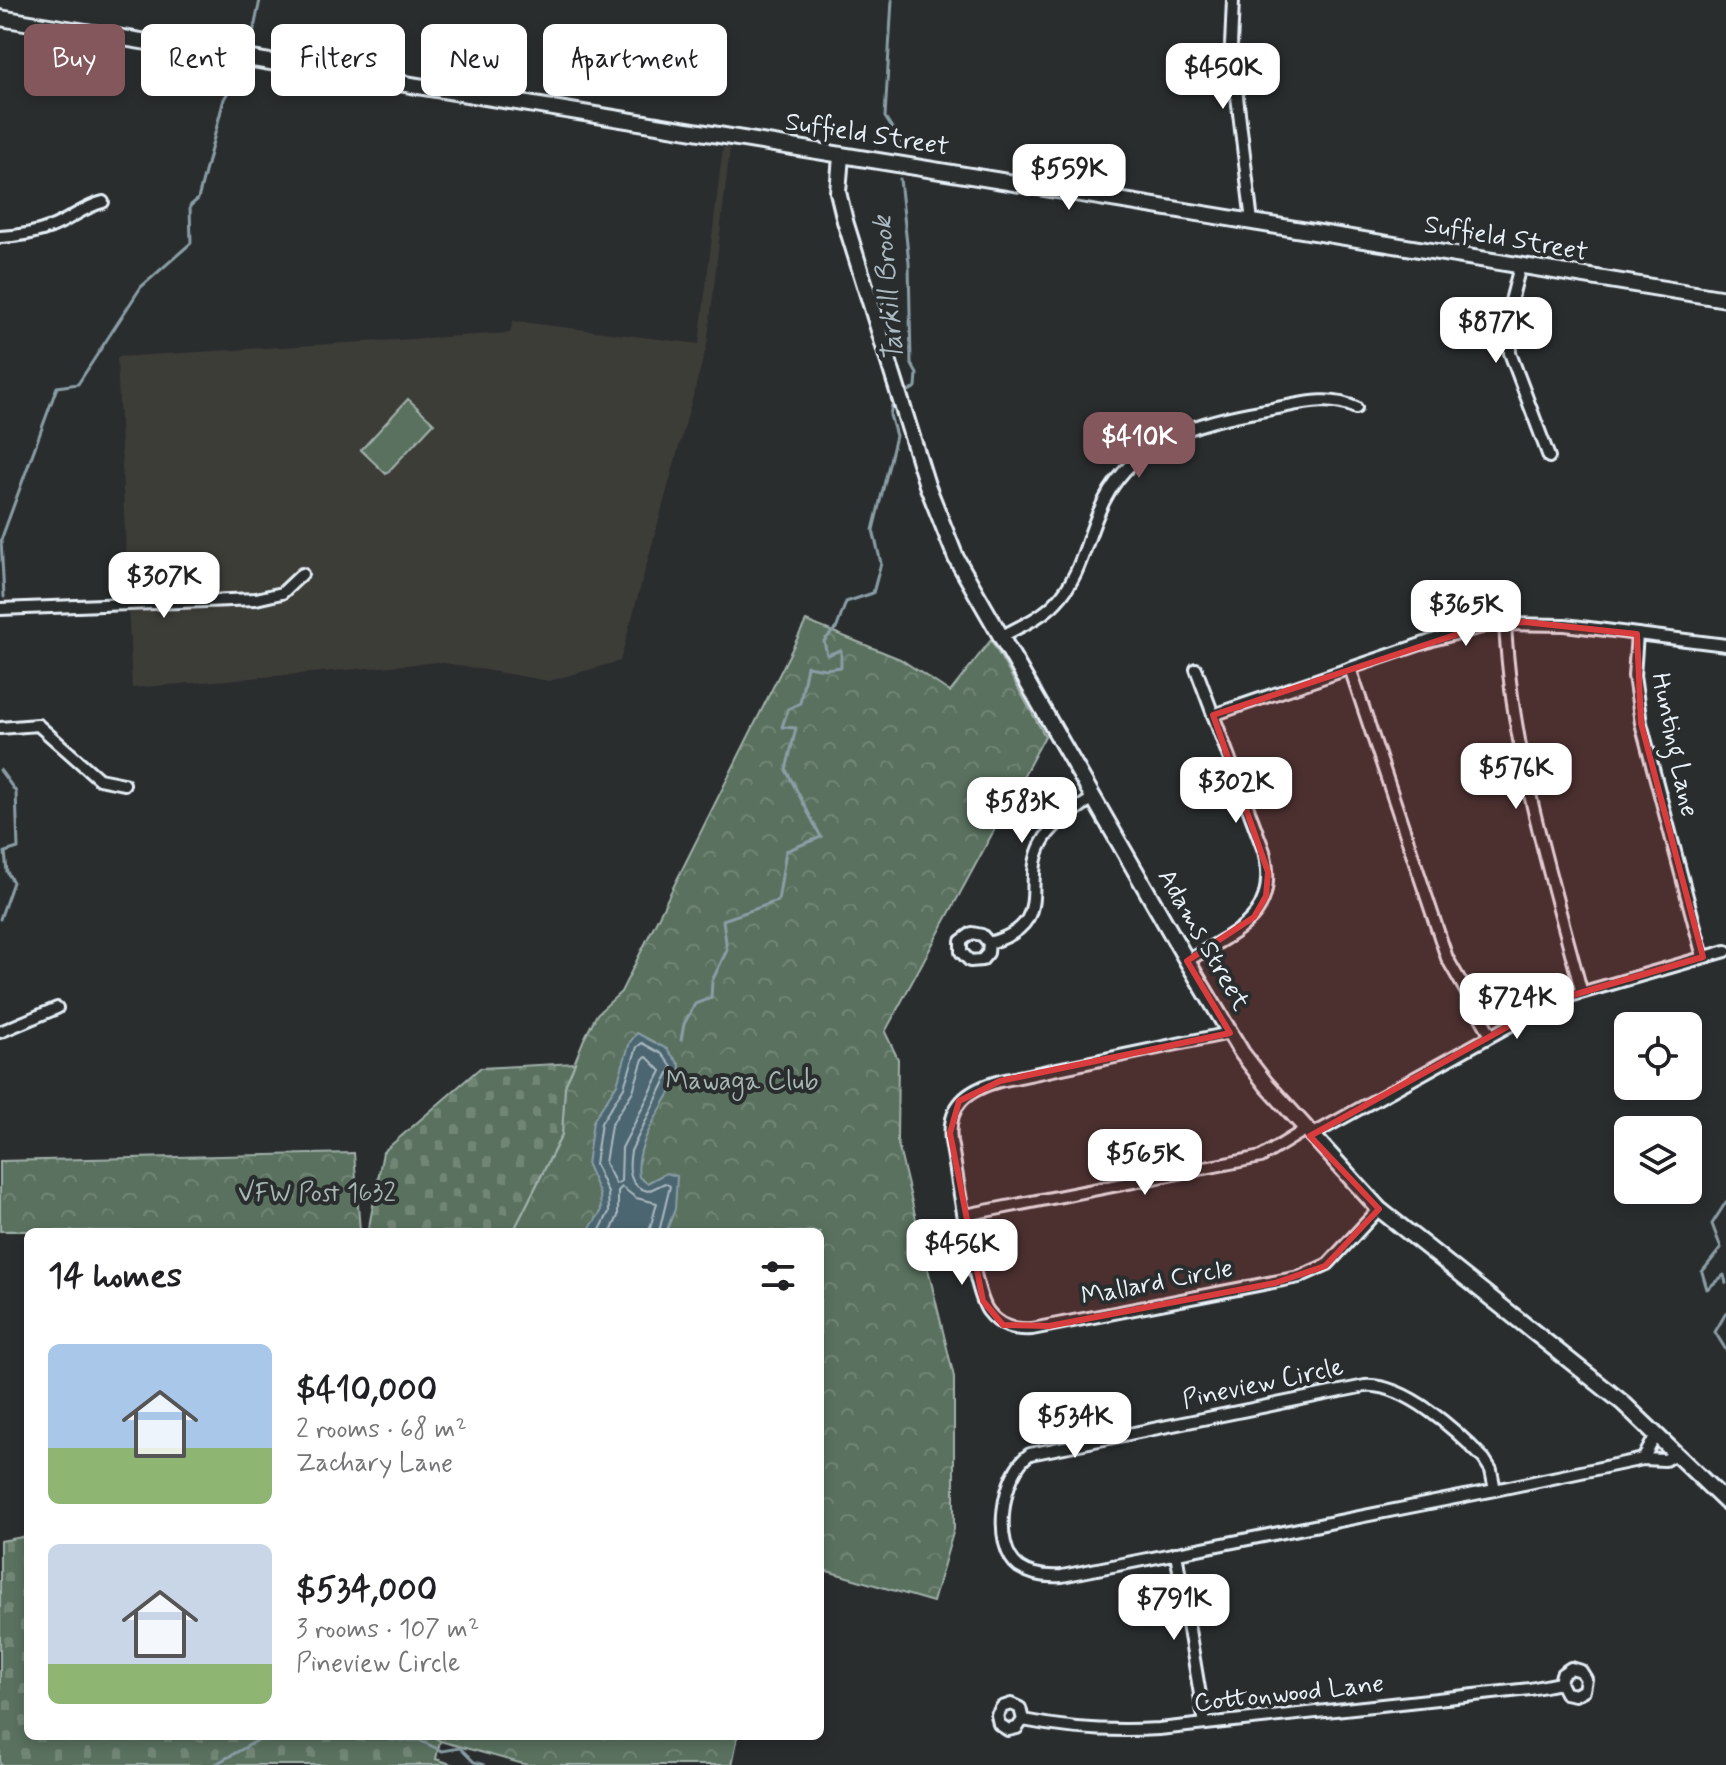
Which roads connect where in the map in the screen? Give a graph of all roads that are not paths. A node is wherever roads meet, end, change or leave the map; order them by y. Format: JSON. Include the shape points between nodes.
{"nodes":[{"id":1,"x":1233,"y":0,"type":"edge"},
{"id":2,"x":0,"y":18,"type":"edge"},
{"id":3,"x":841,"y":156,"type":"junction"},
{"id":4,"x":103,"y":202,"type":"dead end"},
{"id":5,"x":1252,"y":222,"type":"junction"},
{"id":6,"x":0,"y":237,"type":"edge"},
{"id":7,"x":1520,"y":266,"type":"junction"},
{"id":8,"x":1726,"y":299,"type":"edge"},
{"id":9,"x":1356,"y":408,"type":"dead end"},
{"id":10,"x":1549,"y":457,"type":"dead end"},
{"id":11,"x":302,"y":574,"type":"dead end"},
{"id":12,"x":0,"y":609,"type":"edge"},
{"id":13,"x":1505,"y":623,"type":"junction"},
{"id":14,"x":1637,"y":634,"type":"junction"},
{"id":15,"x":999,"y":638,"type":"junction"},
{"id":16,"x":1726,"y":645,"type":"edge"},
{"id":17,"x":1350,"y":668,"type":"junction"},
{"id":18,"x":1196,"y":669,"type":"dead end"},
{"id":19,"x":1213,"y":715,"type":"junction"},
{"id":20,"x":0,"y":728,"type":"edge"},
{"id":21,"x":124,"y":784,"type":"dead end"},
{"id":22,"x":1093,"y":798,"type":"junction"},
{"id":23,"x":989,"y":943,"type":"dead end"},
{"id":24,"x":1726,"y":951,"type":"edge"},
{"id":25,"x":1703,"y":957,"type":"junction"},
{"id":26,"x":1187,"y":961,"type":"junction"},
{"id":27,"x":1581,"y":990,"type":"junction"},
{"id":28,"x":57,"y":1008,"type":"dead end"},
{"id":29,"x":0,"y":1032,"type":"edge"},
{"id":30,"x":1230,"y":1033,"type":"junction"},
{"id":31,"x":1491,"y":1035,"type":"junction"},
{"id":32,"x":1307,"y":1133,"type":"junction"},
{"id":33,"x":1379,"y":1209,"type":"junction"},
{"id":34,"x":965,"y":1215,"type":"junction"},
{"id":35,"x":1656,"y":1435,"type":"junction"},
{"id":36,"x":1677,"y":1453,"type":"junction"},
{"id":37,"x":1643,"y":1459,"type":"junction"},
{"id":38,"x":1495,"y":1490,"type":"junction"},
{"id":39,"x":1726,"y":1502,"type":"edge"},
{"id":40,"x":1176,"y":1553,"type":"junction"},
{"id":41,"x":1560,"y":1683,"type":"dead end"},
{"id":42,"x":1023,"y":1720,"type":"dead end"},
{"id":43,"x":1205,"y":1724,"type":"junction"}],
"edges":[{"from":1,"to":5,"type":"street","via":[[1231,46]]},
{"from":2,"to":3,"type":"main road","name":"Suffield Street"},
{"from":3,"to":5,"type":"main road","name":"Suffield Street"},
{"from":3,"to":15,"type":"main road","name":"Adams Street","via":[[838,192],[845,221],[927,485],[956,558]]},
{"from":4,"to":6,"type":"street","via":[[53,227]]},
{"from":5,"to":7,"type":"main road","name":"Suffield Street"},
{"from":7,"to":8,"type":"main road","name":"Suffield Street"},
{"from":7,"to":10,"type":"street","via":[[1509,309],[1510,353]]},
{"from":9,"to":15,"type":"street","via":[[1337,400],[1317,402],[1210,420],[1160,440],[1130,464],[1106,496],[1077,569],[1058,600]]},
{"from":11,"to":12,"type":"street","via":[[282,593],[256,599]]},
{"from":13,"to":14,"type":"street"},
{"from":13,"to":17,"type":"street","via":[[1458,632]]},
{"from":13,"to":27,"type":"street","via":[[1520,753]]},
{"from":14,"to":16,"type":"street"},
{"from":14,"to":25,"type":"street","name":"Hunting Lane","via":[[1634,676],[1641,723]]},
{"from":15,"to":22,"type":"main road","name":"Adams Street"},
{"from":17,"to":19,"type":"street"},
{"from":17,"to":31,"type":"street","via":[[1447,958]]},
{"from":18,"to":19,"type":"street"},
{"from":19,"to":26,"type":"street","via":[[1264,851],[1268,888],[1249,922]]},
{"from":20,"to":21,"type":"street","via":[[38,725],[99,779]]},
{"from":22,"to":23,"type":"street","via":[[1054,827],[1042,843],[1027,918],[1013,932]]},
{"from":22,"to":26,"type":"main road","name":"Adams Street"},
{"from":24,"to":25,"type":"street"},
{"from":25,"to":27,"type":"street"},
{"from":26,"to":30,"type":"main road","name":"Adams Street"},
{"from":27,"to":31,"type":"street"},
{"from":28,"to":29,"type":"street"},
{"from":30,"to":32,"type":"main road","name":"Adams Street"},
{"from":30,"to":34,"type":"street","name":"Mallard Circle","via":[[1000,1081],[967,1094],[953,1110],[950,1126]]},
{"from":31,"to":32,"type":"street"},
{"from":32,"to":33,"type":"main road","name":"Adams Street"},
{"from":32,"to":34,"type":"street","via":[[1261,1157]]},
{"from":33,"to":34,"type":"street","name":"Mallard Circle","via":[[1331,1261],[1309,1274],[1023,1329],[1003,1325],[986,1308]]},
{"from":33,"to":35,"type":"main road","name":"Adams Street"},
{"from":35,"to":36,"type":"main road","name":"Adams Street"},
{"from":35,"to":37,"type":"street"},
{"from":36,"to":37,"type":"street","name":"Pineview Circle","via":[[1665,1460]]},
{"from":36,"to":39,"type":"main road","name":"Adams Street"},
{"from":37,"to":38,"type":"street","name":"Pineview Circle"},
{"from":38,"to":40,"type":"street","name":"Pineview Circle"},
{"from":38,"to":40,"type":"street","name":"Pineview Circle","via":[[1491,1470],[1475,1451],[1402,1392],[1372,1385],[1048,1448],[1026,1457],[1010,1478],[1004,1534],[1013,1560],[1030,1573],[1062,1576]]},
{"from":40,"to":43,"type":"street"},
{"from":41,"to":43,"type":"street","name":"Cottonwood Lane"},
{"from":42,"to":43,"type":"street","name":"Cottonwood Lane","via":[[1106,1730]]}]}
